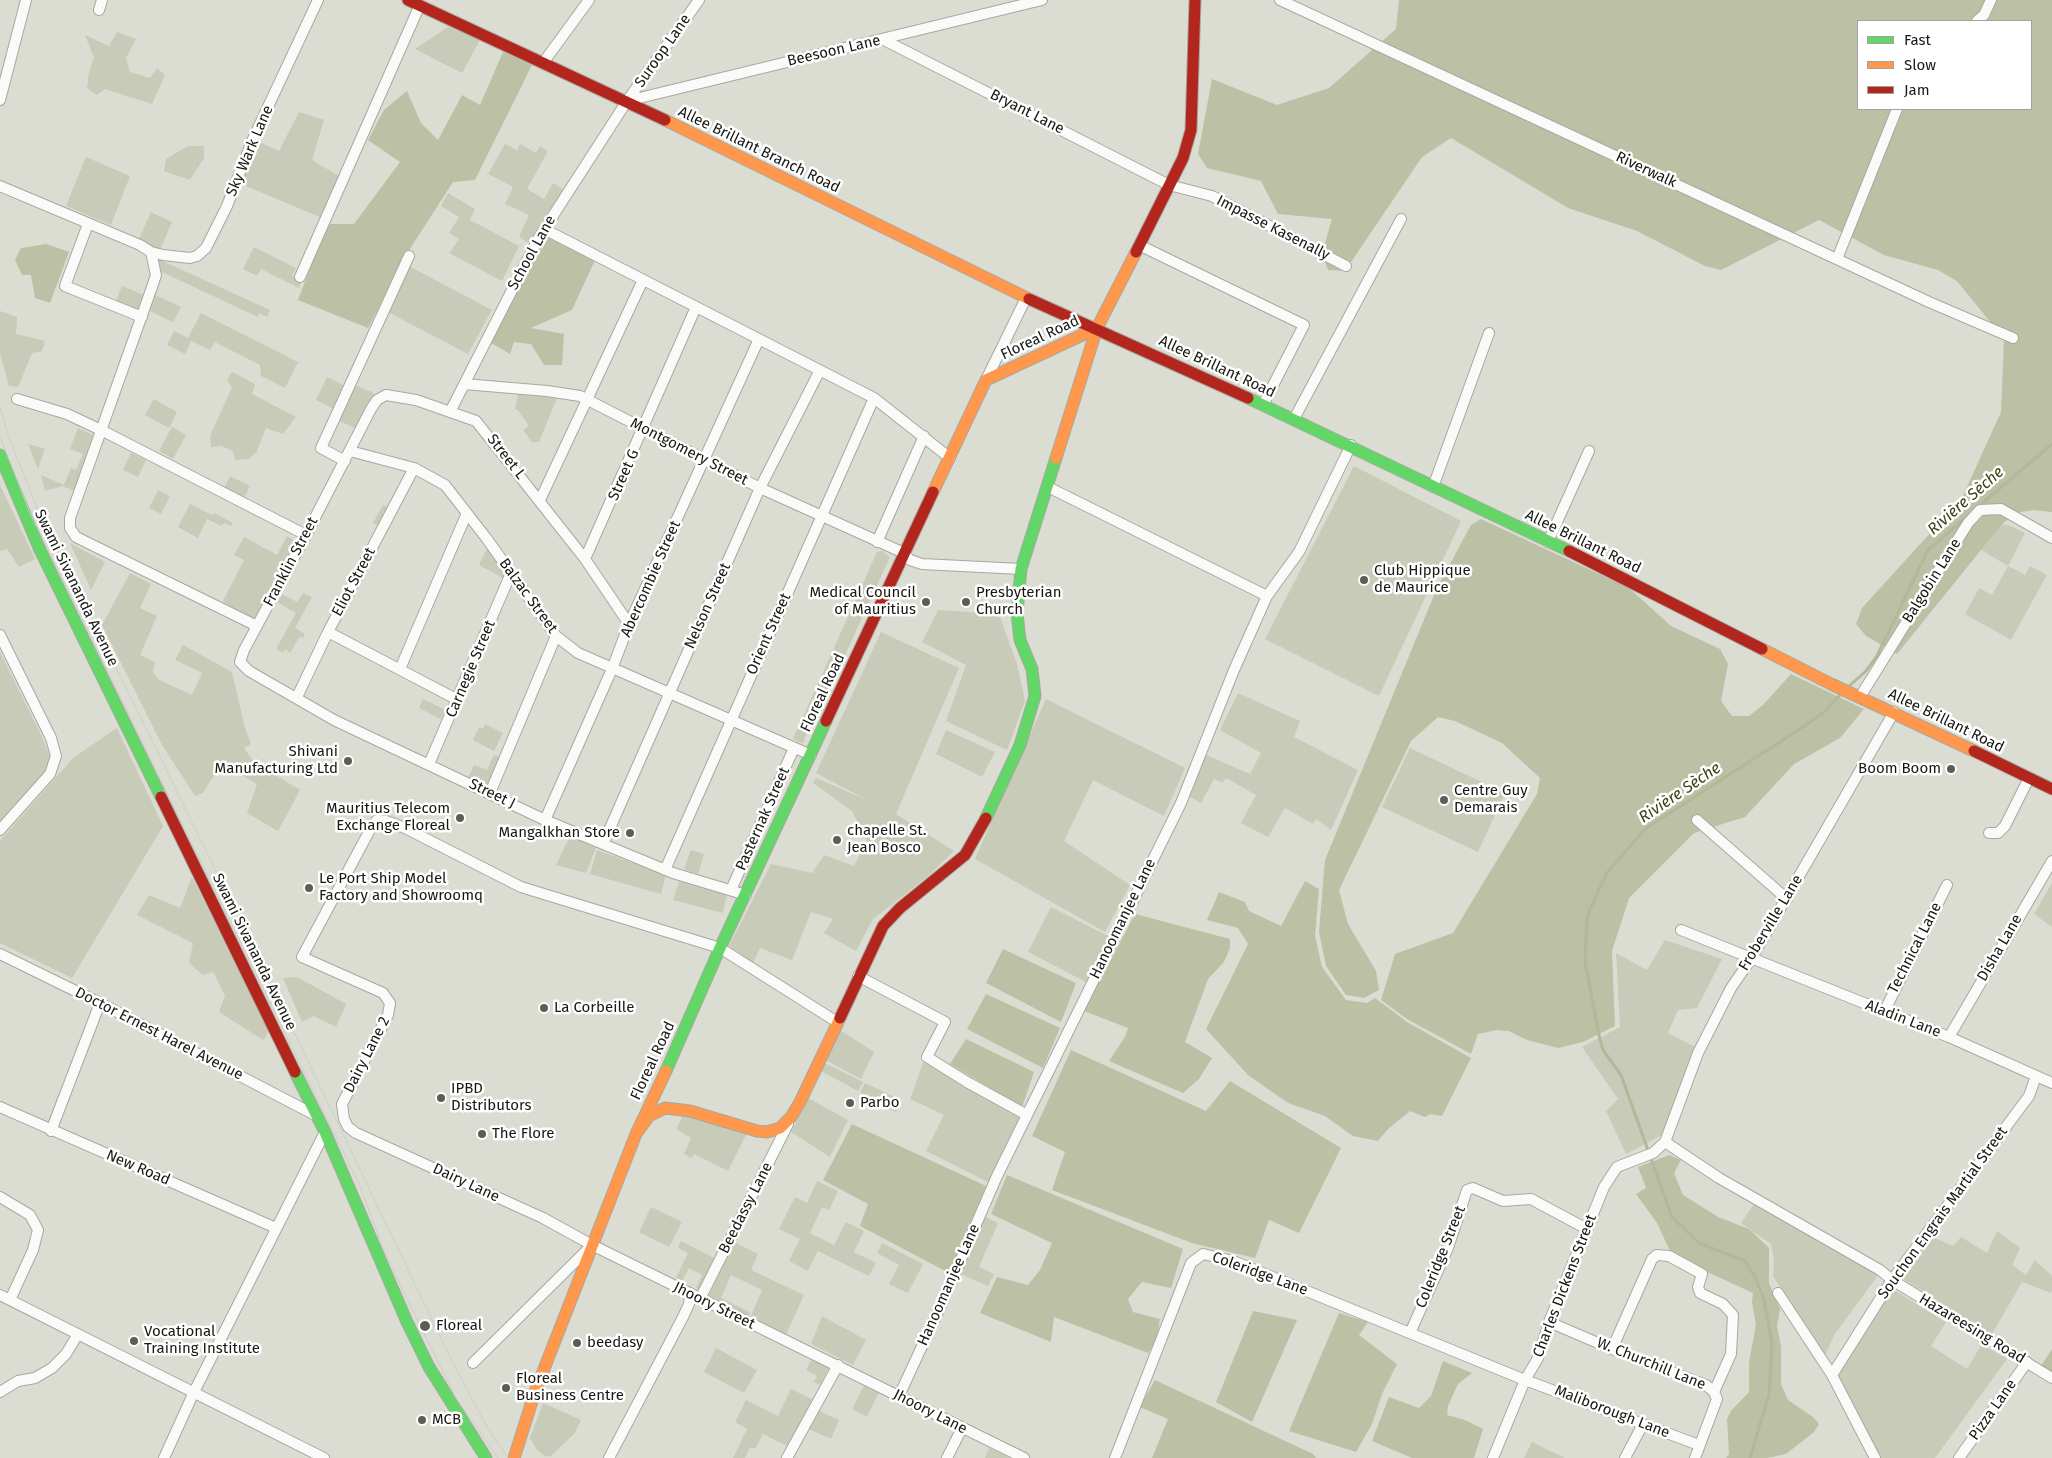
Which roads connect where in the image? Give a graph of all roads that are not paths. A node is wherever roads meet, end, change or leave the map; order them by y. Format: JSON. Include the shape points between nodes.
{"nodes":[{"id":1,"x":26,"y":0,"type":"edge"},
{"id":2,"x":318,"y":0,"type":"edge"},
{"id":3,"x":408,"y":0,"type":"edge"},
{"id":4,"x":589,"y":0,"type":"edge"},
{"id":5,"x":699,"y":0,"type":"edge"},
{"id":6,"x":1042,"y":0,"type":"edge"},
{"id":7,"x":1195,"y":0,"type":"edge"},
{"id":8,"x":1280,"y":0,"type":"edge"},
{"id":9,"x":1990,"y":0,"type":"edge"},
{"id":10,"x":419,"y":7,"type":"junction"},
{"id":11,"x":1978,"y":20,"type":"edge"},
{"id":12,"x":884,"y":40,"type":"junction"},
{"id":13,"x":543,"y":63,"type":"junction"},
{"id":14,"x":0,"y":100,"type":"edge"},
{"id":15,"x":627,"y":101,"type":"junction"},
{"id":16,"x":1897,"y":110,"type":"edge"},
{"id":17,"x":1169,"y":185,"type":"junction"},
{"id":18,"x":0,"y":186,"type":"edge"},
{"id":19,"x":1401,"y":218,"type":"dead end"},
{"id":20,"x":88,"y":224,"type":"junction"},
{"id":21,"x":544,"y":230,"type":"junction"},
{"id":22,"x":1139,"y":245,"type":"junction"},
{"id":23,"x":151,"y":252,"type":"junction"},
{"id":24,"x":409,"y":256,"type":"dead end"},
{"id":25,"x":1837,"y":259,"type":"junction"},
{"id":26,"x":1346,"y":266,"type":"dead end"},
{"id":27,"x":300,"y":277,"type":"dead end"},
{"id":28,"x":643,"y":280,"type":"junction"},
{"id":29,"x":1026,"y":298,"type":"junction"},
{"id":30,"x":696,"y":307,"type":"junction"},
{"id":31,"x":142,"y":317,"type":"junction"},
{"id":32,"x":1097,"y":328,"type":"junction"},
{"id":33,"x":1489,"y":332,"type":"dead end"},
{"id":34,"x":2013,"y":338,"type":"dead end"},
{"id":35,"x":758,"y":339,"type":"junction"},
{"id":36,"x":820,"y":370,"type":"junction"},
{"id":37,"x":986,"y":380,"type":"junction"},
{"id":38,"x":464,"y":384,"type":"junction"},
{"id":39,"x":874,"y":398,"type":"junction"},
{"id":40,"x":18,"y":399,"type":"dead end"},
{"id":41,"x":588,"y":400,"type":"junction"},
{"id":42,"x":1263,"y":405,"type":"junction"},
{"id":43,"x":450,"y":412,"type":"junction"},
{"id":44,"x":1294,"y":419,"type":"junction"},
{"id":45,"x":644,"y":429,"type":"junction"},
{"id":46,"x":101,"y":430,"type":"junction"},
{"id":47,"x":924,"y":436,"type":"junction"},
{"id":48,"x":1351,"y":446,"type":"junction"},
{"id":49,"x":1589,"y":450,"type":"dead end"},
{"id":50,"x":350,"y":451,"type":"junction"},
{"id":51,"x":0,"y":455,"type":"edge"},
{"id":52,"x":950,"y":458,"type":"junction"},
{"id":53,"x":705,"y":460,"type":"junction"},
{"id":54,"x":345,"y":461,"type":"junction"},
{"id":55,"x":414,"y":468,"type":"junction"},
{"id":56,"x":1048,"y":487,"type":"junction"},
{"id":57,"x":1433,"y":487,"type":"junction"},
{"id":58,"x":760,"y":488,"type":"junction"},
{"id":59,"x":540,"y":500,"type":"junction"},
{"id":60,"x":467,"y":513,"type":"junction"},
{"id":61,"x":822,"y":518,"type":"junction"},
{"id":62,"x":306,"y":535,"type":"junction"},
{"id":63,"x":2052,"y":538,"type":"edge"},
{"id":64,"x":877,"y":542,"type":"junction"},
{"id":65,"x":1548,"y":542,"type":"junction"},
{"id":66,"x":904,"y":554,"type":"junction"},
{"id":67,"x":586,"y":559,"type":"junction"},
{"id":68,"x":1021,"y":569,"type":"junction"},
{"id":69,"x":512,"y":573,"type":"junction"},
{"id":70,"x":1267,"y":596,"type":"junction"},
{"id":71,"x":629,"y":624,"type":"junction"},
{"id":72,"x":257,"y":626,"type":"junction"},
{"id":73,"x":328,"y":632,"type":"junction"},
{"id":74,"x":0,"y":635,"type":"edge"},
{"id":75,"x":556,"y":636,"type":"junction"},
{"id":76,"x":612,"y":669,"type":"junction"},
{"id":77,"x":400,"y":670,"type":"junction"},
{"id":78,"x":249,"y":671,"type":"joint"},
{"id":79,"x":669,"y":694,"type":"junction"},
{"id":80,"x":1858,"y":696,"type":"junction"},
{"id":81,"x":297,"y":697,"type":"junction"},
{"id":82,"x":458,"y":700,"type":"junction"},
{"id":83,"x":1894,"y":712,"type":"junction"},
{"id":84,"x":730,"y":720,"type":"junction"},
{"id":85,"x":794,"y":748,"type":"junction"},
{"id":86,"x":810,"y":755,"type":"junction"},
{"id":87,"x":429,"y":764,"type":"junction"},
{"id":88,"x":2029,"y":778,"type":"junction"},
{"id":89,"x":2052,"y":789,"type":"edge"},
{"id":90,"x":490,"y":793,"type":"junction"},
{"id":91,"x":545,"y":820,"type":"junction"},
{"id":92,"x":1697,"y":820,"type":"dead end"},
{"id":93,"x":0,"y":830,"type":"edge"},
{"id":94,"x":1989,"y":833,"type":"dead end"},
{"id":95,"x":603,"y":844,"type":"junction"},
{"id":96,"x":2052,"y":861,"type":"edge"},
{"id":97,"x":665,"y":870,"type":"junction"},
{"id":98,"x":1948,"y":885,"type":"dead end"},
{"id":99,"x":731,"y":890,"type":"junction"},
{"id":100,"x":746,"y":895,"type":"junction"},
{"id":101,"x":1786,"y":899,"type":"junction"},
{"id":102,"x":1680,"y":930,"type":"dead end"},
{"id":103,"x":720,"y":948,"type":"junction"},
{"id":104,"x":0,"y":954,"type":"edge"},
{"id":105,"x":1751,"y":959,"type":"junction"},
{"id":106,"x":858,"y":976,"type":"junction"},
{"id":107,"x":100,"y":1003,"type":"junction"},
{"id":108,"x":1884,"y":1012,"type":"junction"},
{"id":109,"x":837,"y":1022,"type":"junction"},
{"id":110,"x":1949,"y":1037,"type":"junction"},
{"id":111,"x":670,"y":1064,"type":"junction"},
{"id":112,"x":2036,"y":1076,"type":"junction"},
{"id":113,"x":2052,"y":1083,"type":"edge"},
{"id":114,"x":0,"y":1107,"type":"edge"},
{"id":115,"x":1027,"y":1115,"type":"junction"},
{"id":116,"x":317,"y":1116,"type":"junction"},
{"id":117,"x":791,"y":1117,"type":"junction"},
{"id":118,"x":344,"y":1119,"type":"joint"},
{"id":119,"x":735,"y":1124,"type":"junction"},
{"id":120,"x":51,"y":1131,"type":"junction"},
{"id":121,"x":325,"y":1132,"type":"junction"},
{"id":122,"x":636,"y":1134,"type":"junction"},
{"id":123,"x":1665,"y":1142,"type":"junction"},
{"id":124,"x":0,"y":1197,"type":"edge"},
{"id":125,"x":276,"y":1228,"type":"junction"},
{"id":126,"x":1587,"y":1229,"type":"junction"},
{"id":127,"x":592,"y":1246,"type":"junction"},
{"id":128,"x":1892,"y":1280,"type":"junction"},
{"id":129,"x":1778,"y":1293,"type":"dead end"},
{"id":130,"x":0,"y":1295,"type":"edge"},
{"id":131,"x":690,"y":1295,"type":"junction"},
{"id":132,"x":10,"y":1300,"type":"junction"},
{"id":133,"x":700,"y":1300,"type":"junction"},
{"id":134,"x":1550,"y":1322,"type":"junction"},
{"id":135,"x":78,"y":1334,"type":"junction"},
{"id":136,"x":1410,"y":1334,"type":"junction"},
{"id":137,"x":1612,"y":1349,"type":"junction"},
{"id":138,"x":2027,"y":1362,"type":"junction"},
{"id":139,"x":473,"y":1363,"type":"dead end"},
{"id":140,"x":838,"y":1365,"type":"junction"},
{"id":141,"x":1832,"y":1375,"type":"junction"},
{"id":142,"x":2052,"y":1378,"type":"edge"},
{"id":143,"x":1525,"y":1380,"type":"junction"},
{"id":144,"x":0,"y":1392,"type":"edge"},
{"id":145,"x":194,"y":1392,"type":"junction"},
{"id":146,"x":1714,"y":1392,"type":"junction"},
{"id":147,"x":899,"y":1396,"type":"junction"},
{"id":148,"x":1643,"y":1424,"type":"junction"},
{"id":149,"x":962,"y":1428,"type":"junction"},
{"id":150,"x":1699,"y":1445,"type":"junction"},
{"id":151,"x":516,"y":1456,"type":"edge"},
{"id":152,"x":164,"y":1458,"type":"edge"},
{"id":153,"x":324,"y":1458,"type":"edge"},
{"id":154,"x":486,"y":1458,"type":"edge"},
{"id":155,"x":609,"y":1458,"type":"edge"},
{"id":156,"x":787,"y":1458,"type":"edge"},
{"id":157,"x":947,"y":1458,"type":"edge"},
{"id":158,"x":1024,"y":1458,"type":"edge"},
{"id":159,"x":1115,"y":1458,"type":"edge"},
{"id":160,"x":1493,"y":1458,"type":"edge"},
{"id":161,"x":1625,"y":1458,"type":"edge"},
{"id":162,"x":1695,"y":1458,"type":"edge"},
{"id":163,"x":1875,"y":1458,"type":"edge"},
{"id":164,"x":1959,"y":1458,"type":"edge"}],
"edges":[{"from":1,"to":14,"type":"street"},
{"from":2,"to":23,"type":"street","name":"Sky Wark Lane","via":[[206,248],[190,258]]},
{"from":3,"to":10,"type":"main road","name":"Allee Brillant Branch Road"},
{"from":4,"to":13,"type":"street"},
{"from":5,"to":15,"type":"street","name":"Suroop Lane"},
{"from":6,"to":12,"type":"street","name":"Beesoon Lane"},
{"from":7,"to":17,"type":"main road","name":"Floreal Road","via":[[1191,130],[1183,158]]},
{"from":8,"to":25,"type":"street","name":"Riverwalk"},
{"from":9,"to":11,"type":"street"},
{"from":10,"to":13,"type":"main road","name":"Allee Brillant Branch Road"},
{"from":10,"to":27,"type":"street"},
{"from":12,"to":15,"type":"street","name":"Beesoon Lane"},
{"from":12,"to":17,"type":"street","name":"Bryant Lane"},
{"from":13,"to":15,"type":"main road","name":"Allee Brillant Branch Road"},
{"from":15,"to":21,"type":"street","name":"School Lane"},
{"from":15,"to":29,"type":"main road","name":"Allee Brillant Branch Road"},
{"from":16,"to":25,"type":"street"},
{"from":17,"to":22,"type":"main road","name":"Floreal Road"},
{"from":17,"to":26,"type":"street","name":"Impasse Kasenally","via":[[1212,196]]},
{"from":18,"to":20,"type":"street","name":"Sky Wark Lane"},
{"from":19,"to":44,"type":"street"},
{"from":20,"to":23,"type":"street","name":"Sky Wark Lane"},
{"from":20,"to":31,"type":"street","via":[[65,286]]},
{"from":21,"to":28,"type":"street"},
{"from":21,"to":38,"type":"street","name":"School Lane"},
{"from":22,"to":32,"type":"main road","name":"Floreal Road"},
{"from":22,"to":42,"type":"street","via":[[1304,325]]},
{"from":23,"to":31,"type":"street","via":[[156,275]]},
{"from":24,"to":54,"type":"street","via":[[321,448]]},
{"from":25,"to":34,"type":"street","name":"Riverwalk"},
{"from":28,"to":30,"type":"street"},
{"from":28,"to":41,"type":"street"},
{"from":29,"to":32,"type":"main road","name":"Allee Brillant Branch Road"},
{"from":29,"to":37,"type":"street"},
{"from":30,"to":35,"type":"street"},
{"from":30,"to":45,"type":"street","name":"Street G"},
{"from":31,"to":46,"type":"street"},
{"from":32,"to":37,"type":"main road","name":"Floreal Road"},
{"from":32,"to":42,"type":"main road","name":"Allee Brillant Road"},
{"from":32,"to":56,"type":"main road"},
{"from":33,"to":57,"type":"street"},
{"from":35,"to":36,"type":"street"},
{"from":35,"to":53,"type":"street","name":"Abercombie Street"},
{"from":36,"to":39,"type":"street"},
{"from":36,"to":58,"type":"street","name":"Nelson Street"},
{"from":37,"to":52,"type":"main road","name":"Floreal Road"},
{"from":38,"to":41,"type":"street","name":"Montgomery Street","via":[[547,391]]},
{"from":38,"to":43,"type":"street","name":"School Lane"},
{"from":39,"to":47,"type":"street"},
{"from":39,"to":61,"type":"street","name":"Orient Street"},
{"from":40,"to":46,"type":"street","via":[[68,414]]},
{"from":41,"to":45,"type":"street","name":"Montgomery Street"},
{"from":41,"to":59,"type":"street"},
{"from":42,"to":44,"type":"main road","name":"Allee Brillant Road"},
{"from":43,"to":50,"type":"street","name":"Street L","via":[[416,400],[382,396],[371,409]]},
{"from":43,"to":59,"type":"street","name":"Street L","via":[[467,416],[481,427]]},
{"from":44,"to":48,"type":"main road","name":"Allee Brillant Road"},
{"from":45,"to":53,"type":"street","name":"Montgomery Street"},
{"from":45,"to":67,"type":"street","name":"Street G"},
{"from":46,"to":62,"type":"street"},
{"from":46,"to":72,"type":"street","via":[[70,518],[70,528],[76,537]]},
{"from":47,"to":52,"type":"street"},
{"from":47,"to":64,"type":"street"},
{"from":48,"to":57,"type":"main road","name":"Allee Brillant Road"},
{"from":48,"to":70,"type":"street","name":"Hanoomanjee Lane","via":[[1299,552]]},
{"from":49,"to":65,"type":"street"},
{"from":50,"to":54,"type":"street","name":"Franklin Street"},
{"from":50,"to":55,"type":"street","name":"Balzac Street"},
{"from":51,"to":116,"type":"main road","name":"Swami Sivananda Avenue","via":[[40,550]]},
{"from":52,"to":66,"type":"main road","name":"Floreal Road"},
{"from":53,"to":58,"type":"street","name":"Montgomery Street"},
{"from":53,"to":71,"type":"street","name":"Abercombie Street"},
{"from":54,"to":62,"type":"street","name":"Franklin Street"},
{"from":55,"to":60,"type":"street","name":"Balzac Street","via":[[445,485]]},
{"from":55,"to":73,"type":"street","name":"Eliot Street"},
{"from":56,"to":68,"type":"main road"},
{"from":56,"to":70,"type":"street"},
{"from":57,"to":65,"type":"main road","name":"Allee Brillant Road"},
{"from":58,"to":61,"type":"street","name":"Montgomery Street"},
{"from":58,"to":79,"type":"street","name":"Nelson Street"},
{"from":59,"to":67,"type":"street","name":"Street L"},
{"from":60,"to":69,"type":"street","name":"Balzac Street"},
{"from":60,"to":77,"type":"street"},
{"from":61,"to":64,"type":"street","name":"Montgomery Street"},
{"from":61,"to":84,"type":"street","name":"Orient Street"},
{"from":62,"to":72,"type":"street","name":"Franklin Street"},
{"from":63,"to":80,"type":"street","name":"Balgobin Lane","via":[[2001,508],[1980,510],[1963,531]]},
{"from":64,"to":66,"type":"street","name":"Montgomery Street"},
{"from":65,"to":80,"type":"main road","name":"Allee Brillant Road"},
{"from":66,"to":68,"type":"street","name":"Montgomery Street","via":[[922,564]]},
{"from":66,"to":86,"type":"main road","name":"Floreal Road"},
{"from":67,"to":71,"type":"street","name":"Street L"},
{"from":68,"to":106,"type":"main road","via":[[1016,613],[1020,640],[1032,669],[1035,696],[1020,746],[972,846],[952,867],[889,918]]},
{"from":69,"to":75,"type":"street","name":"Balzac Street"},
{"from":69,"to":82,"type":"street","name":"Carnegie Street"},
{"from":70,"to":115,"type":"street","name":"Hanoomanjee Lane","via":[[1181,803]]},
{"from":71,"to":76,"type":"street","name":"Abercombie Street"},
{"from":72,"to":78,"type":"street","name":"Franklin Street","via":[[240,662]]},
{"from":73,"to":77,"type":"street"},
{"from":73,"to":81,"type":"street","name":"Eliot Street"},
{"from":74,"to":93,"type":"street","via":[[51,738],[56,756],[50,774]]},
{"from":75,"to":76,"type":"street","name":"Balzac Street","via":[[578,653]]},
{"from":75,"to":90,"type":"street"},
{"from":76,"to":79,"type":"street","name":"Balzac Street"},
{"from":76,"to":91,"type":"street","name":"Abercombie Street"},
{"from":77,"to":82,"type":"street"},
{"from":78,"to":81,"type":"street","name":"Street J"},
{"from":79,"to":84,"type":"street","name":"Balzac Street"},
{"from":79,"to":95,"type":"street","name":"Nelson Street"},
{"from":80,"to":83,"type":"main road","name":"Allee Brillant Road"},
{"from":81,"to":87,"type":"street","name":"Street J","via":[[334,720]]},
{"from":82,"to":87,"type":"street","name":"Carnegie Street"},
{"from":83,"to":88,"type":"main road","name":"Allee Brillant Road"},
{"from":83,"to":101,"type":"street","name":"Froberville Lane"},
{"from":84,"to":85,"type":"street","name":"Balzac Street"},
{"from":84,"to":97,"type":"street","name":"Orient Street"},
{"from":85,"to":86,"type":"street","name":"Balzac Street"},
{"from":85,"to":99,"type":"street","name":"Pasternak Street"},
{"from":86,"to":100,"type":"main road","name":"Floreal Road"},
{"from":87,"to":90,"type":"street","name":"Street J"},
{"from":88,"to":89,"type":"main road","name":"Allee Brillant Road"},
{"from":88,"to":94,"type":"street","via":[[2005,826],[1998,833]]},
{"from":90,"to":91,"type":"street","name":"Street J"},
{"from":91,"to":95,"type":"street","name":"Street J"},
{"from":92,"to":101,"type":"street"},
{"from":95,"to":97,"type":"street","name":"Street J"},
{"from":96,"to":110,"type":"street","name":"Disha Lane"},
{"from":97,"to":99,"type":"street","name":"Street J"},
{"from":98,"to":108,"type":"street","name":"Technical Lane"},
{"from":99,"to":100,"type":"street","name":"Street J"},
{"from":100,"to":103,"type":"main road","name":"Floreal Road"},
{"from":101,"to":105,"type":"street","name":"Froberville Lane"},
{"from":102,"to":105,"type":"street","name":"Aladin Lane"},
{"from":103,"to":109,"type":"street"},
{"from":103,"to":111,"type":"main road","name":"Floreal Road"},
{"from":103,"to":118,"type":"street","name":"Dairy Lane 2","via":[[521,887],[405,828],[377,820],[302,957],[383,993],[390,1003],[388,1015],[342,1104]]},
{"from":104,"to":107,"type":"street","name":"Doctor Ernest Harel Avenue"},
{"from":105,"to":108,"type":"street","name":"Aladin Lane"},
{"from":105,"to":123,"type":"street","name":"Froberville Lane","via":[[1731,988],[1698,1053]]},
{"from":106,"to":109,"type":"main road"},
{"from":106,"to":115,"type":"street","via":[[944,1022],[927,1057]]},
{"from":107,"to":116,"type":"street","name":"Doctor Ernest Harel Avenue"},
{"from":107,"to":120,"type":"street"},
{"from":108,"to":110,"type":"street","name":"Aladin Lane"},
{"from":109,"to":117,"type":"main road"},
{"from":110,"to":112,"type":"street","name":"Aladin Lane"},
{"from":111,"to":119,"type":"main road","via":[[663,1089],[667,1100]]},
{"from":111,"to":122,"type":"main road","name":"Floreal Road"},
{"from":112,"to":113,"type":"street","name":"Aladin Lane"},
{"from":112,"to":128,"type":"street","name":"Souchon Engrais Martial Street","via":[[2029,1096]]},
{"from":114,"to":120,"type":"street","name":"New Road"},
{"from":115,"to":147,"type":"street","name":"Hanoomanjee Lane"},
{"from":116,"to":121,"type":"main road","name":"Swami Sivananda Avenue"},
{"from":117,"to":119,"type":"main road","via":[[780,1128],[767,1132]]},
{"from":117,"to":133,"type":"street","name":"Beedassy Lane"},
{"from":118,"to":127,"type":"street","name":"Dairy Lane","via":[[356,1133],[543,1218]]},
{"from":119,"to":122,"type":"main road","via":[[666,1108],[649,1116]]},
{"from":120,"to":125,"type":"street","name":"New Road"},
{"from":121,"to":125,"type":"street"},
{"from":121,"to":154,"type":"main road","name":"Swami Sivananda Avenue","via":[[407,1322],[439,1383]]},
{"from":122,"to":127,"type":"main road","name":"Floreal Road"},
{"from":123,"to":126,"type":"street","name":"Charles Dickens Street","via":[[1649,1155],[1617,1166],[1604,1187]]},
{"from":123,"to":128,"type":"street","name":"Hazareesing Road","via":[[1719,1178],[1880,1270]]},
{"from":124,"to":132,"type":"street","via":[[30,1215],[38,1230],[33,1250]]},
{"from":125,"to":145,"type":"street"},
{"from":126,"to":134,"type":"street","name":"Charles Dickens Street"},
{"from":126,"to":136,"type":"street","name":"Coleridge Street","via":[[1531,1199],[1503,1201],[1473,1188],[1467,1190],[1448,1248]]},
{"from":127,"to":131,"type":"street","name":"Jhoory Street"},
{"from":127,"to":139,"type":"street"},
{"from":127,"to":151,"type":"main road","name":"Floreal Road","via":[[535,1392]]},
{"from":128,"to":138,"type":"street","name":"Hazareesing Road"},
{"from":128,"to":141,"type":"street","name":"Souchon Engrais Martial Street"},
{"from":129,"to":141,"type":"street"},
{"from":130,"to":132,"type":"street"},
{"from":131,"to":133,"type":"street","name":"Jhoory Street"},
{"from":131,"to":155,"type":"street","via":[[690,1304]]},
{"from":132,"to":135,"type":"street"},
{"from":133,"to":140,"type":"street","name":"Jhoory Street"},
{"from":134,"to":137,"type":"street","name":"W. Churchill Lane"},
{"from":134,"to":143,"type":"street","name":"Charles Dickens Street","via":[[1538,1358]]},
{"from":135,"to":144,"type":"street","via":[[66,1354],[52,1368]]},
{"from":135,"to":145,"type":"street"},
{"from":136,"to":143,"type":"street","name":"Coleridge Lane"},
{"from":136,"to":159,"type":"street","name":"Coleridge Lane","via":[[1232,1261],[1203,1254],[1191,1263]]},
{"from":137,"to":146,"type":"street","name":"W. Churchill Lane","via":[[1706,1385]]},
{"from":137,"to":146,"type":"street","via":[[1652,1259],[1656,1254],[1669,1256],[1702,1274],[1698,1287],[1700,1292],[1723,1304],[1732,1315],[1731,1354]]},
{"from":138,"to":142,"type":"street","name":"Hazareesing Road"},
{"from":138,"to":164,"type":"street","name":"Pizza Lane"},
{"from":140,"to":147,"type":"street","name":"Jhoory Lane"},
{"from":140,"to":156,"type":"street"},
{"from":141,"to":163,"type":"street"},
{"from":143,"to":148,"type":"street","name":"Maliborough Lane"},
{"from":143,"to":160,"type":"street","name":"Charles Dickens Street"},
{"from":145,"to":152,"type":"street"},
{"from":145,"to":153,"type":"street"},
{"from":146,"to":150,"type":"street","name":"W. Churchill Lane","via":[[1717,1400]]},
{"from":147,"to":149,"type":"street","name":"Jhoory Lane"},
{"from":148,"to":150,"type":"street","name":"Maliborough Lane"},
{"from":148,"to":161,"type":"street"},
{"from":149,"to":157,"type":"street"},
{"from":149,"to":158,"type":"street","name":"Jhoory Lane"},
{"from":150,"to":162,"type":"street","name":"W. Churchill Lane"}]}
